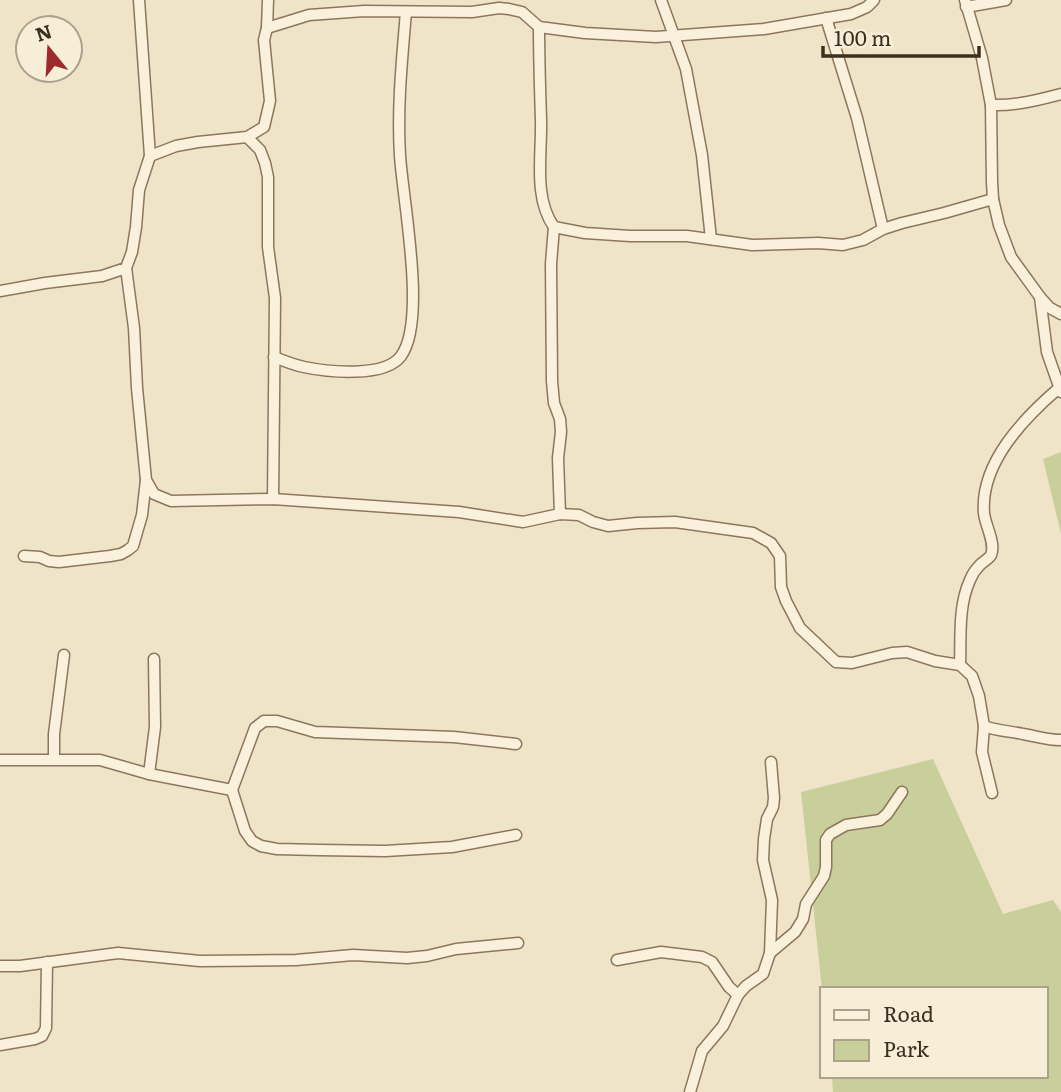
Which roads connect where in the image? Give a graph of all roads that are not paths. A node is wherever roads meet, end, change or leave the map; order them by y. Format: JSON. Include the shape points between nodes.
{"nodes":[{"id":1,"x":139,"y":0,"type":"edge"},
{"id":2,"x":268,"y":0,"type":"edge"},
{"id":3,"x":661,"y":0,"type":"edge"},
{"id":4,"x":874,"y":0,"type":"edge"},
{"id":5,"x":1006,"y":0,"type":"edge"},
{"id":6,"x":966,"y":3,"type":"edge"},
{"id":7,"x":406,"y":12,"type":"junction"},
{"id":8,"x":826,"y":18,"type":"junction"},
{"id":9,"x":539,"y":27,"type":"junction"},
{"id":10,"x":267,"y":28,"type":"junction"},
{"id":11,"x":674,"y":35,"type":"junction"},
{"id":12,"x":1061,"y":94,"type":"edge"},
{"id":13,"x":991,"y":105,"type":"junction"},
{"id":14,"x":247,"y":137,"type":"junction"},
{"id":15,"x":150,"y":156,"type":"junction"},
{"id":16,"x":993,"y":199,"type":"junction"},
{"id":17,"x":554,"y":227,"type":"junction"},
{"id":18,"x":883,"y":229,"type":"junction"},
{"id":19,"x":711,"y":239,"type":"junction"},
{"id":20,"x":126,"y":268,"type":"junction"},
{"id":21,"x":0,"y":291,"type":"edge"},
{"id":22,"x":1040,"y":297,"type":"junction"},
{"id":23,"x":1061,"y":314,"type":"edge"},
{"id":24,"x":274,"y":357,"type":"junction"},
{"id":25,"x":1060,"y":390,"type":"edge"},
{"id":26,"x":146,"y":480,"type":"junction"},
{"id":27,"x":273,"y":499,"type":"junction"},
{"id":28,"x":560,"y":514,"type":"junction"},
{"id":29,"x":24,"y":556,"type":"dead end"},
{"id":30,"x":64,"y":654,"type":"dead end"},
{"id":31,"x":154,"y":659,"type":"dead end"},
{"id":32,"x":960,"y":665,"type":"junction"},
{"id":33,"x":984,"y":726,"type":"junction"},
{"id":34,"x":1061,"y":740,"type":"edge"},
{"id":35,"x":516,"y":744,"type":"dead end"},
{"id":36,"x":54,"y":759,"type":"junction"},
{"id":37,"x":0,"y":760,"type":"edge"},
{"id":38,"x":771,"y":761,"type":"dead end"},
{"id":39,"x":149,"y":774,"type":"junction"},
{"id":40,"x":232,"y":790,"type":"junction"},
{"id":41,"x":902,"y":792,"type":"dead end"},
{"id":42,"x":992,"y":793,"type":"dead end"},
{"id":43,"x":516,"y":835,"type":"dead end"},
{"id":44,"x":518,"y":943,"type":"dead end"},
{"id":45,"x":770,"y":953,"type":"junction"},
{"id":46,"x":617,"y":960,"type":"dead end"},
{"id":47,"x":47,"y":962,"type":"junction"},
{"id":48,"x":0,"y":966,"type":"edge"},
{"id":49,"x":738,"y":995,"type":"junction"},
{"id":50,"x":0,"y":1045,"type":"edge"},
{"id":51,"x":690,"y":1092,"type":"edge"}],
"edges":[{"from":1,"to":15,"type":"street"},
{"from":2,"to":10,"type":"street"},
{"from":3,"to":11,"type":"street"},
{"from":4,"to":8,"type":"street","via":[[851,14]]},
{"from":5,"to":6,"type":"street"},
{"from":6,"to":13,"type":"street"},
{"from":7,"to":9,"type":"street","via":[[509,9],[522,12]]},
{"from":7,"to":10,"type":"street","via":[[309,15]]},
{"from":7,"to":24,"type":"street","via":[[398,97],[413,300],[407,343],[401,357],[368,371],[327,371]]},
{"from":8,"to":11,"type":"street","via":[[764,29]]},
{"from":8,"to":18,"type":"street","via":[[857,118]]},
{"from":9,"to":11,"type":"street"},
{"from":9,"to":17,"type":"street","via":[[541,179],[547,217]]},
{"from":10,"to":14,"type":"street","via":[[268,116],[264,127]]},
{"from":11,"to":19,"type":"street","via":[[686,69],[702,155]]},
{"from":12,"to":13,"type":"street"},
{"from":13,"to":16,"type":"street"},
{"from":14,"to":15,"type":"street","via":[[176,146]]},
{"from":14,"to":24,"type":"street","via":[[260,150],[268,177]]},
{"from":15,"to":20,"type":"street","via":[[139,190]]},
{"from":16,"to":18,"type":"street"},
{"from":16,"to":22,"type":"street","via":[[1011,257]]},
{"from":17,"to":19,"type":"street","via":[[584,233]]},
{"from":17,"to":28,"type":"street","via":[[552,381],[561,419]]},
{"from":18,"to":19,"type":"street","via":[[843,245],[752,245]]},
{"from":20,"to":21,"type":"street","via":[[102,276]]},
{"from":20,"to":26,"type":"street"},
{"from":22,"to":23,"type":"street"},
{"from":22,"to":25,"type":"street","via":[[1047,352]]},
{"from":24,"to":27,"type":"street"},
{"from":25,"to":32,"type":"street","via":[[1044,400],[1017,431],[988,478],[982,498],[991,552],[970,580],[964,600]]},
{"from":26,"to":27,"type":"street","via":[[154,494],[171,501]]},
{"from":26,"to":29,"type":"street","via":[[142,515],[128,550],[59,562]]},
{"from":27,"to":28,"type":"street","via":[[459,512],[523,522]]},
{"from":28,"to":32,"type":"street","via":[[579,515],[608,526],[675,522],[753,533],[771,543],[780,556],[781,587],[800,628],[836,662],[907,652]]},
{"from":30,"to":36,"type":"street"},
{"from":31,"to":39,"type":"street","via":[[155,727]]},
{"from":32,"to":33,"type":"street","via":[[972,676]]},
{"from":33,"to":34,"type":"street"},
{"from":33,"to":42,"type":"street","via":[[982,752]]},
{"from":35,"to":40,"type":"street","via":[[315,732],[264,721],[255,728]]},
{"from":36,"to":37,"type":"street"},
{"from":36,"to":39,"type":"street","via":[[100,761]]},
{"from":38,"to":45,"type":"street","via":[[774,798],[763,860],[772,900]]},
{"from":39,"to":40,"type":"street"},
{"from":40,"to":43,"type":"street","via":[[245,831],[261,846],[386,850],[452,847]]},
{"from":41,"to":45,"type":"street","via":[[880,820],[846,825],[830,834],[824,876],[806,904],[803,919]]},
{"from":44,"to":47,"type":"street","via":[[407,958],[353,955],[200,961],[118,953]]},
{"from":45,"to":49,"type":"street","via":[[763,974]]},
{"from":46,"to":49,"type":"street","via":[[661,953],[702,957],[712,962]]},
{"from":47,"to":48,"type":"street"},
{"from":47,"to":50,"type":"street","via":[[43,1036]]},
{"from":49,"to":51,"type":"street","via":[[723,1026],[702,1051]]}]}
